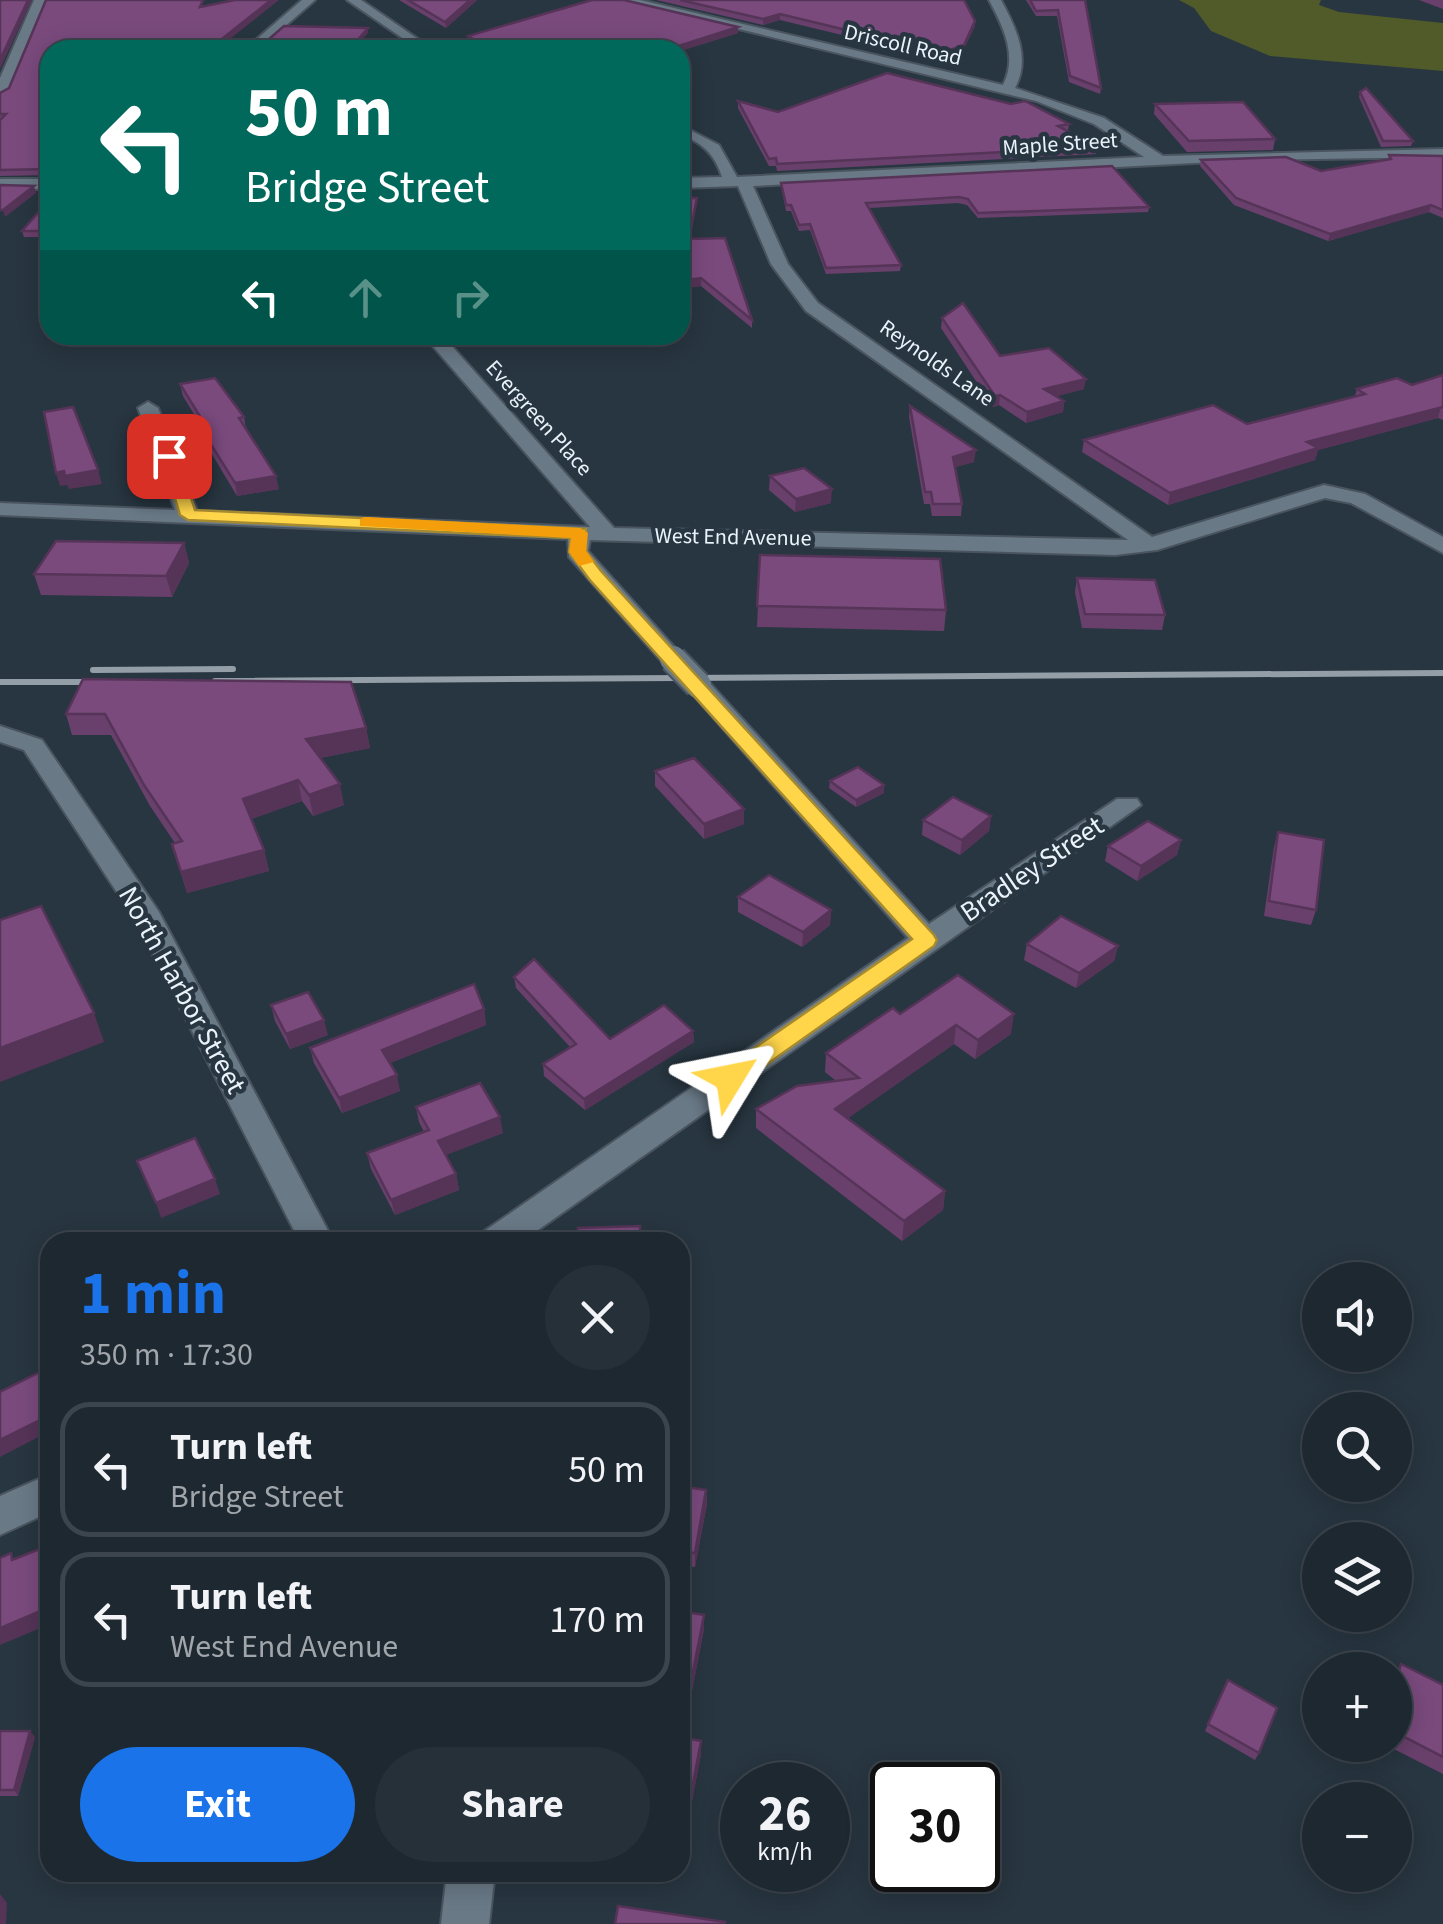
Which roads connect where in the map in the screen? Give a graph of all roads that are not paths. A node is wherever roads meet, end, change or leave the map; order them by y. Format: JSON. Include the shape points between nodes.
{"nodes":[{"id":1,"x":40,"y":0,"type":"edge"},
{"id":2,"x":309,"y":0,"type":"edge"},
{"id":3,"x":353,"y":0,"type":"edge"},
{"id":4,"x":625,"y":0,"type":"edge"},
{"id":5,"x":995,"y":0,"type":"edge"},
{"id":6,"x":12,"y":28,"type":"edge"},
{"id":7,"x":29,"y":28,"type":"junction"},
{"id":8,"x":262,"y":40,"type":"edge"},
{"id":9,"x":413,"y":40,"type":"edge"},
{"id":10,"x":1008,"y":90,"type":"junction"},
{"id":11,"x":0,"y":93,"type":"edge"},
{"id":12,"x":690,"y":133,"type":"edge"},
{"id":13,"x":1402,"y":152,"type":"junction"},
{"id":14,"x":1443,"y":153,"type":"edge"},
{"id":15,"x":1158,"y":159,"type":"junction"},
{"id":16,"x":1432,"y":170,"type":"edge"},
{"id":17,"x":737,"y":182,"type":"junction"},
{"id":18,"x":690,"y":183,"type":"edge"},
{"id":19,"x":0,"y":184,"type":"edge"},
{"id":20,"x":40,"y":184,"type":"edge"},
{"id":21,"x":441,"y":345,"type":"edge"},
{"id":22,"x":148,"y":408,"type":"dead end"},
{"id":23,"x":0,"y":509,"type":"edge"},
{"id":24,"x":188,"y":515,"type":"junction"},
{"id":25,"x":580,"y":533,"type":"junction"},
{"id":26,"x":608,"y":534,"type":"junction"},
{"id":27,"x":1149,"y":545,"type":"junction"},
{"id":28,"x":1443,"y":546,"type":"edge"},
{"id":29,"x":0,"y":734,"type":"edge"},
{"id":30,"x":1127,"y":805,"type":"dead end"},
{"id":31,"x":926,"y":940,"type":"junction"},
{"id":32,"x":312,"y":1232,"type":"edge"},
{"id":33,"x":509,"y":1232,"type":"edge"},
{"id":34,"x":40,"y":1497,"type":"edge"},
{"id":35,"x":0,"y":1516,"type":"edge"},
{"id":36,"x":470,"y":1882,"type":"edge"},
{"id":37,"x":465,"y":1924,"type":"edge"}],
"edges":[{"from":1,"to":7,"type":"street"},
{"from":2,"to":8,"type":"street"},
{"from":3,"to":9,"type":"street"},
{"from":4,"to":10,"type":"street","name":"Driscoll Road"},
{"from":5,"to":10,"type":"street","via":[[1016,50]]},
{"from":6,"to":7,"type":"street"},
{"from":7,"to":11,"type":"street"},
{"from":10,"to":15,"type":"street","name":"Driscoll Road","via":[[1099,121]]},
{"from":12,"to":17,"type":"street","name":"Reynolds Lane","via":[[710,142]]},
{"from":13,"to":14,"type":"street","name":"Maple Street"},
{"from":13,"to":15,"type":"street","name":"Maple Street"},
{"from":13,"to":16,"type":"street"},
{"from":15,"to":17,"type":"street","name":"Maple Street"},
{"from":17,"to":18,"type":"street","name":"Maple Street"},
{"from":17,"to":27,"type":"street","name":"Reynolds Lane","via":[[776,262],[812,307]]},
{"from":19,"to":20,"type":"street"},
{"from":21,"to":26,"type":"street","name":"Evergreen Place"},
{"from":22,"to":24,"type":"street"},
{"from":23,"to":24,"type":"street","name":"West End Avenue"},
{"from":24,"to":25,"type":"street","name":"West End Avenue"},
{"from":25,"to":26,"type":"street","name":"West End Avenue"},
{"from":25,"to":31,"type":"street","bridge":true,"via":[[577,552]]},
{"from":26,"to":27,"type":"street","name":"West End Avenue"},
{"from":27,"to":28,"type":"street","name":"West End Avenue","via":[[1308,493],[1339,491]]},
{"from":29,"to":32,"type":"street","name":"North Harbor Street","via":[[33,745],[149,920]]},
{"from":30,"to":31,"type":"street","name":"Bradley Street"},
{"from":31,"to":33,"type":"street","name":"Bradley Street"},
{"from":34,"to":35,"type":"street"},
{"from":36,"to":37,"type":"street"}]}
